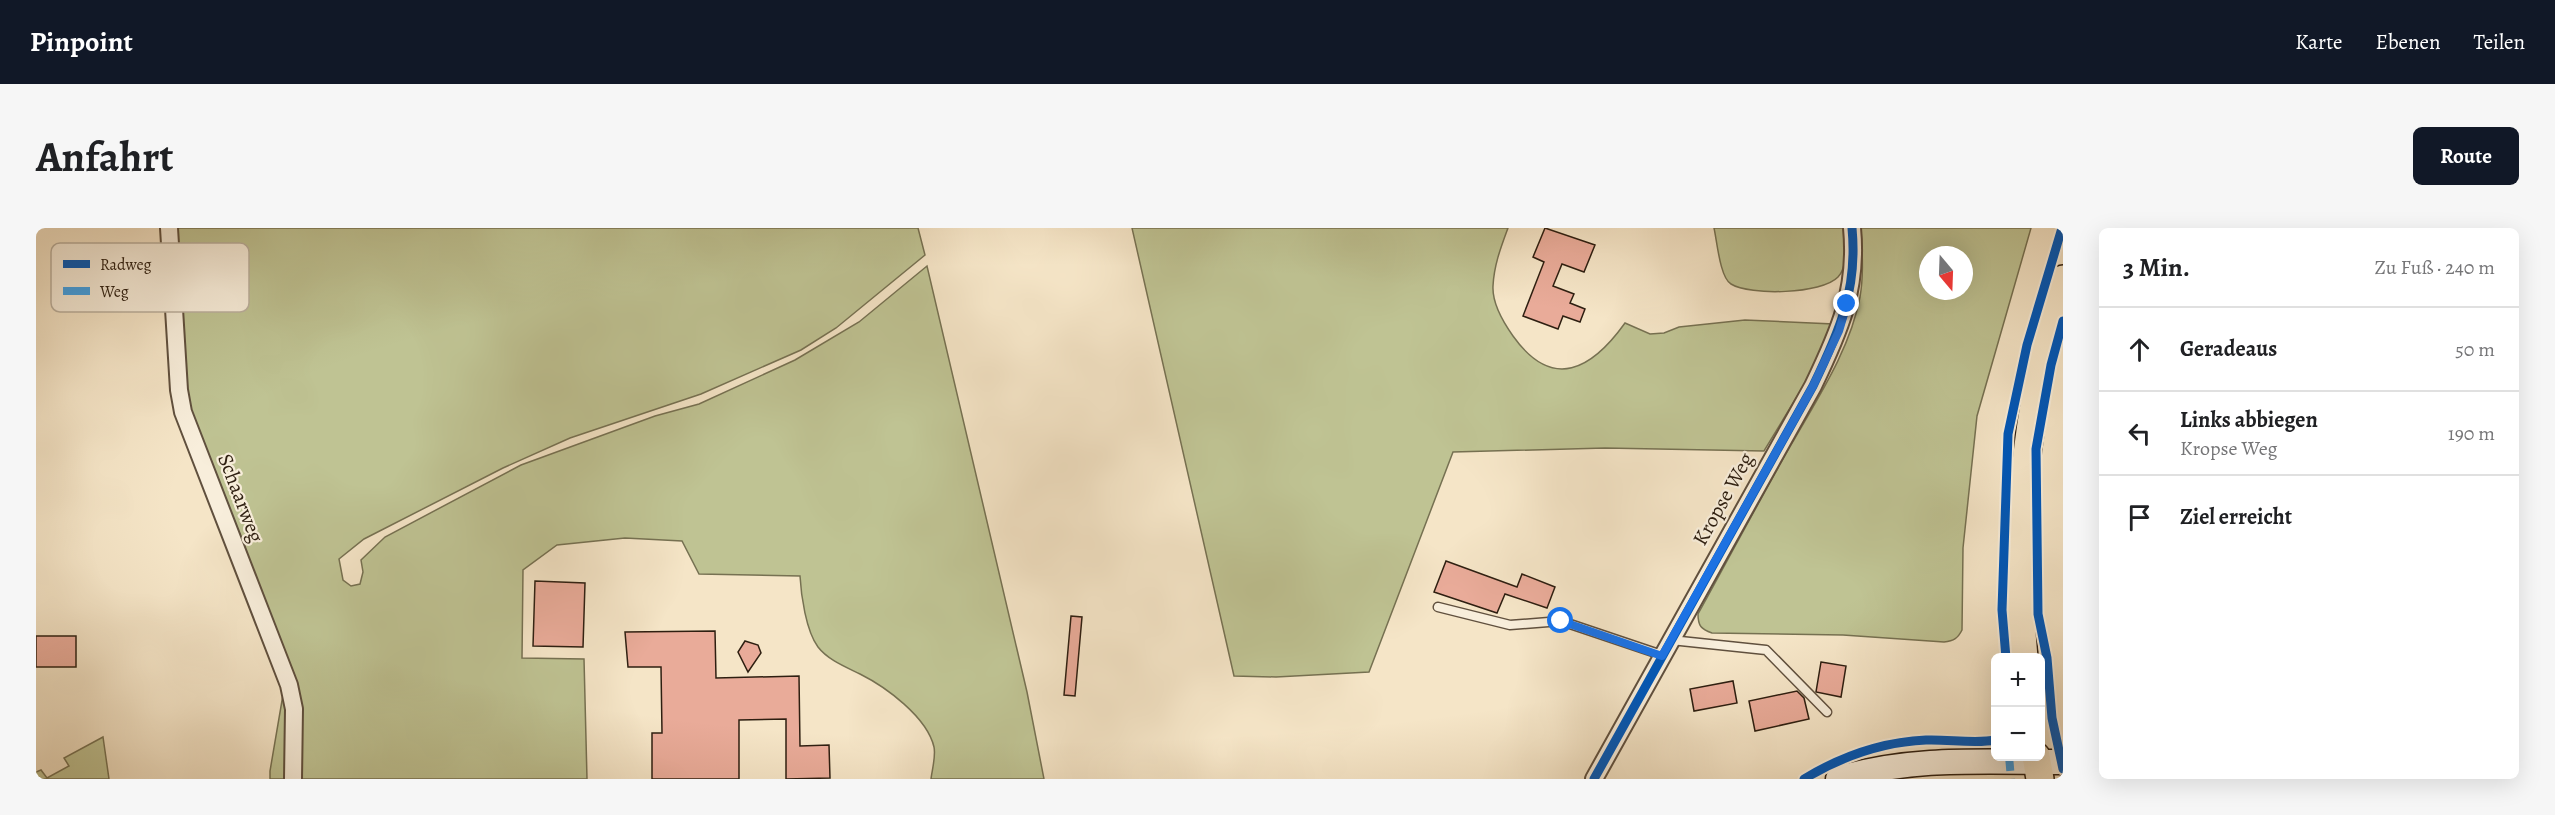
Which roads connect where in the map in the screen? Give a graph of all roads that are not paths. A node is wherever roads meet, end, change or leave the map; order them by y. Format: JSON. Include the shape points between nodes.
{"nodes":[{"id":1,"x":169,"y":228,"type":"edge"},
{"id":2,"x":1852,"y":228,"type":"edge"},
{"id":3,"x":170,"y":243,"type":"edge"},
{"id":4,"x":2063,"y":279,"type":"edge"},
{"id":5,"x":174,"y":312,"type":"edge"},
{"id":6,"x":1438,"y":607,"type":"dead end"},
{"id":7,"x":1671,"y":640,"type":"junction"},
{"id":8,"x":2024,"y":653,"type":"edge"},
{"id":9,"x":1662,"y":656,"type":"junction"},
{"id":10,"x":1827,"y":712,"type":"dead end"},
{"id":11,"x":2044,"y":765,"type":"edge"},
{"id":12,"x":293,"y":779,"type":"edge"},
{"id":13,"x":1594,"y":779,"type":"edge"},
{"id":14,"x":1838,"y":779,"type":"edge"}],
"edges":[{"from":1,"to":3,"type":"street","name":"Schaarweg"},
{"from":2,"to":7,"type":"street","name":"Kropse Weg","via":[[1851,276],[1839,331],[1813,386]]},
{"from":4,"to":8,"type":"main road","via":[[2048,330],[2025,459],[2019,584]]},
{"from":5,"to":12,"type":"street","name":"Schaarweg","via":[[183,412],[289,685],[294,709]]},
{"from":6,"to":9,"type":"lane","via":[[1510,625],[1561,621]]},
{"from":7,"to":9,"type":"street","name":"Kropse Weg"},
{"from":7,"to":10,"type":"lane","via":[[1766,650]]},
{"from":9,"to":13,"type":"street","name":"Kropse Weg"},
{"from":11,"to":14,"type":"main road","via":[[1900,764]]}]}
